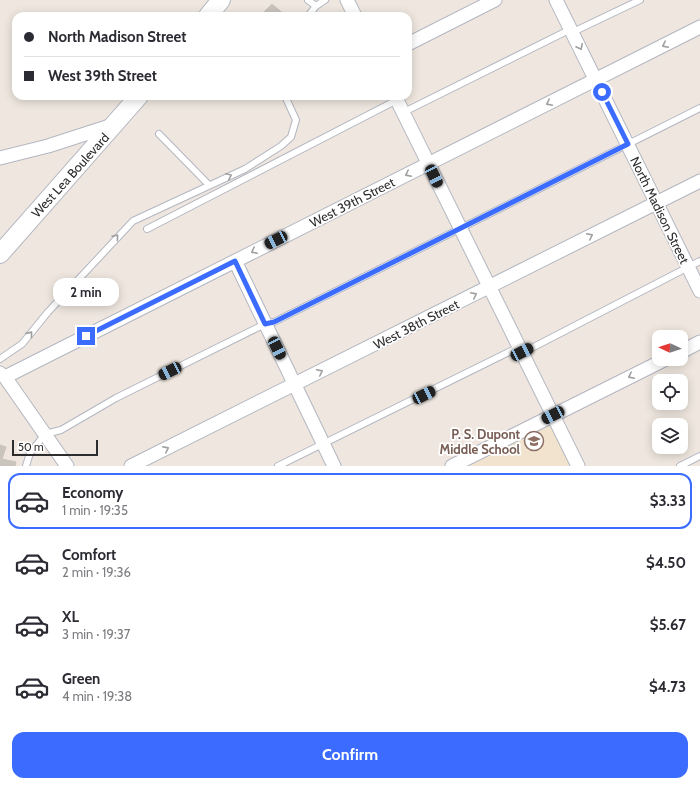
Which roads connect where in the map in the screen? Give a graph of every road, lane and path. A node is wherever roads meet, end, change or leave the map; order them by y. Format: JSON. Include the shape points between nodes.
{"nodes":[{"id":1,"x":221,"y":0,"type":"edge"},
{"id":2,"x":308,"y":0,"type":"edge"},
{"id":3,"x":325,"y":0,"type":"edge"},
{"id":4,"x":347,"y":0,"type":"edge"},
{"id":5,"x":495,"y":0,"type":"edge"},
{"id":6,"x":556,"y":0,"type":"edge"},
{"id":7,"x":640,"y":0,"type":"edge"},
{"id":8,"x":316,"y":6,"type":"junction"},
{"id":9,"x":211,"y":12,"type":"edge"},
{"id":10,"x":311,"y":12,"type":"edge"},
{"id":11,"x":353,"y":12,"type":"edge"},
{"id":12,"x":700,"y":27,"type":"edge"},
{"id":13,"x":572,"y":31,"type":"junction"},
{"id":14,"x":412,"y":42,"type":"edge"},
{"id":15,"x":596,"y":80,"type":"junction"},
{"id":16,"x":136,"y":100,"type":"edge"},
{"id":17,"x":288,"y":100,"type":"edge"},
{"id":18,"x":392,"y":100,"type":"edge"},
{"id":19,"x":397,"y":100,"type":"edge"},
{"id":20,"x":700,"y":108,"type":"edge"},
{"id":21,"x":404,"y":112,"type":"junction"},
{"id":22,"x":115,"y":124,"type":"junction"},
{"id":23,"x":159,"y":134,"type":"dead end"},
{"id":24,"x":628,"y":144,"type":"junction"},
{"id":25,"x":0,"y":158,"type":"edge"},
{"id":26,"x":428,"y":164,"type":"junction"},
{"id":27,"x":700,"y":181,"type":"edge"},
{"id":28,"x":209,"y":185,"type":"junction"},
{"id":29,"x":657,"y":203,"type":"junction"},
{"id":30,"x":460,"y":228,"type":"junction"},
{"id":31,"x":147,"y":229,"type":"dead end"},
{"id":32,"x":0,"y":254,"type":"edge"},
{"id":33,"x":235,"y":261,"type":"junction"},
{"id":34,"x":694,"y":264,"type":"edge"},
{"id":35,"x":489,"y":287,"type":"junction"},
{"id":36,"x":700,"y":291,"type":"edge"},
{"id":37,"x":265,"y":324,"type":"junction"},
{"id":38,"x":700,"y":342,"type":"edge"},
{"id":39,"x":688,"y":348,"type":"edge"},
{"id":40,"x":520,"y":350,"type":"junction"},
{"id":41,"x":0,"y":359,"type":"edge"},
{"id":42,"x":652,"y":366,"type":"edge"},
{"id":43,"x":2,"y":375,"type":"edge"},
{"id":44,"x":294,"y":384,"type":"junction"},
{"id":45,"x":553,"y":415,"type":"junction"},
{"id":46,"x":45,"y":434,"type":"junction"},
{"id":47,"x":324,"y":445,"type":"junction"},
{"id":48,"x":700,"y":456,"type":"edge"},
{"id":49,"x":26,"y":466,"type":"edge"},
{"id":50,"x":67,"y":466,"type":"edge"},
{"id":51,"x":131,"y":466,"type":"edge"},
{"id":52,"x":278,"y":466,"type":"edge"},
{"id":53,"x":334,"y":466,"type":"edge"},
{"id":54,"x":452,"y":466,"type":"edge"},
{"id":55,"x":578,"y":466,"type":"edge"},
{"id":56,"x":680,"y":466,"type":"edge"}],
"edges":[{"from":1,"to":9,"type":"street"},
{"from":2,"to":8,"type":"lane"},
{"from":3,"to":8,"type":"lane"},
{"from":4,"to":11,"type":"street"},
{"from":5,"to":14,"type":"street"},
{"from":6,"to":13,"type":"street","name":"North Madison Street"},
{"from":7,"to":13,"type":"lane"},
{"from":8,"to":10,"type":"lane"},
{"from":12,"to":15,"type":"street","name":"West 39th Street","one_way":true},
{"from":13,"to":15,"type":"street","name":"North Madison Street","one_way":true},
{"from":13,"to":21,"type":"lane"},
{"from":15,"to":24,"type":"street","name":"North Madison Street"},
{"from":15,"to":26,"type":"street","name":"West 39th Street","one_way":true},
{"from":16,"to":22,"type":"street","name":"West Lea Boulevard"},
{"from":28,"to":17,"type":"lane","one_way":true,"via":[[252,164],[291,137],[296,120]]},
{"from":18,"to":31,"type":"lane"},
{"from":19,"to":21,"type":"street"},
{"from":20,"to":24,"type":"lane"},
{"from":21,"to":26,"type":"street"},
{"from":22,"to":25,"type":"street","via":[[48,146]]},
{"from":22,"to":32,"type":"street","name":"West Lea Boulevard"},
{"from":23,"to":28,"type":"lane"},
{"from":24,"to":29,"type":"street","name":"North Madison Street"},
{"from":24,"to":30,"type":"lane"},
{"from":26,"to":30,"type":"street"},
{"from":26,"to":33,"type":"street","name":"West 39th Street","one_way":true},
{"from":27,"to":29,"type":"street","name":"West 38th Street"},
{"from":41,"to":28,"type":"lane","one_way":true,"via":[[22,344],[133,220]]},
{"from":29,"to":34,"type":"street","name":"North Madison Street"},
{"from":35,"to":29,"type":"street","name":"West 38th Street","one_way":true},
{"from":30,"to":35,"type":"street"},
{"from":30,"to":37,"type":"lane","via":[[274,322]]},
{"from":33,"to":37,"type":"street"},
{"from":33,"to":43,"type":"street","name":"West 39th Street"},
{"from":34,"to":36,"type":"street","name":"North Madison Street"},
{"from":34,"to":40,"type":"lane"},
{"from":35,"to":40,"type":"street"},
{"from":44,"to":35,"type":"street","name":"West 38th Street","one_way":true},
{"from":37,"to":44,"type":"street"},
{"from":37,"to":46,"type":"lane","via":[[116,398],[61,430]]},
{"from":38,"to":39,"type":"street"},
{"from":40,"to":45,"type":"street"},
{"from":40,"to":47,"type":"lane"},
{"from":42,"to":45,"type":"street","one_way":true},
{"from":43,"to":46,"type":"street"},
{"from":44,"to":47,"type":"street"},
{"from":51,"to":44,"type":"street","name":"West 38th Street","one_way":true},
{"from":45,"to":54,"type":"street"},
{"from":45,"to":55,"type":"street"},
{"from":46,"to":49,"type":"lane","via":[[30,453]]},
{"from":46,"to":50,"type":"street"},
{"from":47,"to":52,"type":"lane"},
{"from":47,"to":53,"type":"street"},
{"from":48,"to":56,"type":"lane"}]}
